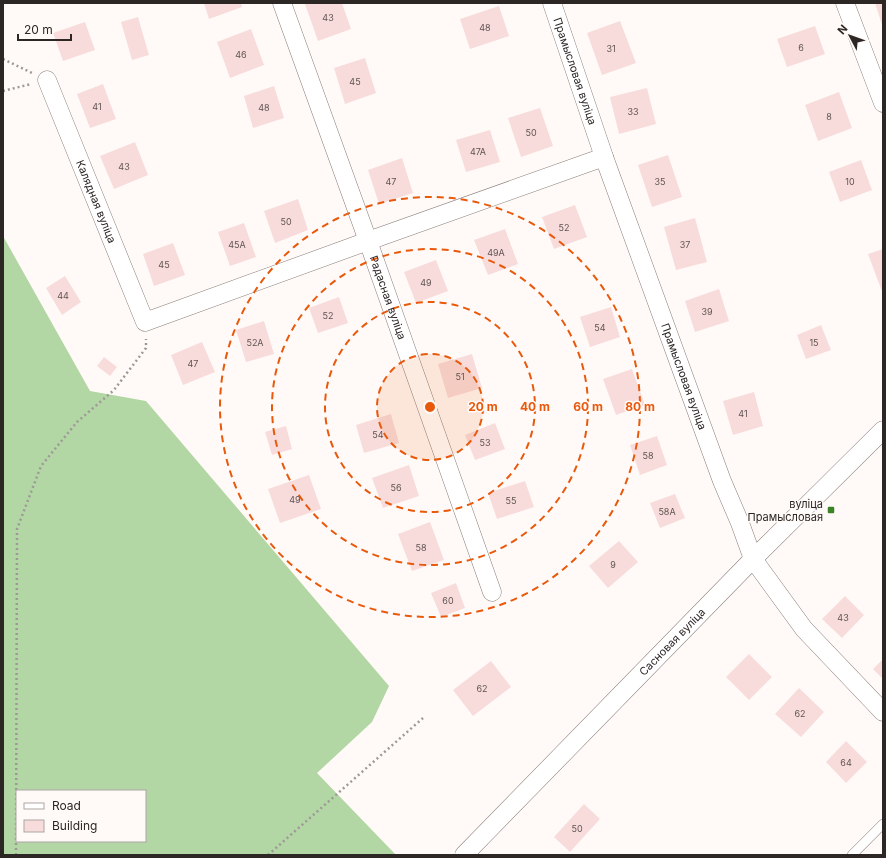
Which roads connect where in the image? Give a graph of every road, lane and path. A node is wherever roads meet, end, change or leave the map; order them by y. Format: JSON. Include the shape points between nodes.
{"nodes":[{"id":1,"x":282,"y":3,"type":"edge"},
{"id":2,"x":552,"y":3,"type":"edge"},
{"id":3,"x":845,"y":3,"type":"edge"},
{"id":4,"x":3,"y":59,"type":"edge"},
{"id":5,"x":47,"y":80,"type":"junction"},
{"id":6,"x":3,"y":92,"type":"edge"},
{"id":7,"x":883,"y":103,"type":"edge"},
{"id":8,"x":604,"y":157,"type":"junction"},
{"id":9,"x":368,"y":241,"type":"junction"},
{"id":10,"x":145,"y":322,"type":"junction"},
{"id":11,"x":883,"y":430,"type":"edge"},
{"id":12,"x":753,"y":559,"type":"junction"},
{"id":13,"x":492,"y":592,"type":"dead end"},
{"id":14,"x":883,"y":712,"type":"edge"},
{"id":15,"x":423,"y":718,"type":"dead end"},
{"id":16,"x":16,"y":790,"type":"edge"},
{"id":17,"x":883,"y":824,"type":"edge"},
{"id":18,"x":16,"y":842,"type":"edge"},
{"id":19,"x":16,"y":855,"type":"edge"},
{"id":20,"x":268,"y":855,"type":"edge"},
{"id":21,"x":464,"y":855,"type":"edge"},
{"id":22,"x":852,"y":855,"type":"edge"}],
"edges":[{"from":1,"to":9,"type":"street","name":"Радасная вуліца"},
{"from":2,"to":8,"type":"street","name":"Прамысловая вуліца"},
{"from":3,"to":7,"type":"street"},
{"from":4,"to":5,"type":"path"},
{"from":5,"to":6,"type":"path"},
{"from":5,"to":10,"type":"street","name":"Калядная вуліца"},
{"from":8,"to":9,"type":"street"},
{"from":8,"to":12,"type":"street","name":"Прамысловая вуліца"},
{"from":9,"to":10,"type":"street"},
{"from":9,"to":13,"type":"street","name":"Радасная вуліца"},
{"from":10,"to":16,"type":"path","via":[[146,348],[114,390],[77,422],[41,466],[17,529]]},
{"from":11,"to":12,"type":"street","name":"Сасновая вуліца"},
{"from":12,"to":14,"type":"street","name":"Прамысловая вуліца","via":[[804,629]]},
{"from":12,"to":21,"type":"street","name":"Сасновая вуліца"},
{"from":15,"to":20,"type":"path"},
{"from":17,"to":22,"type":"lane"},
{"from":18,"to":19,"type":"path"}]}
